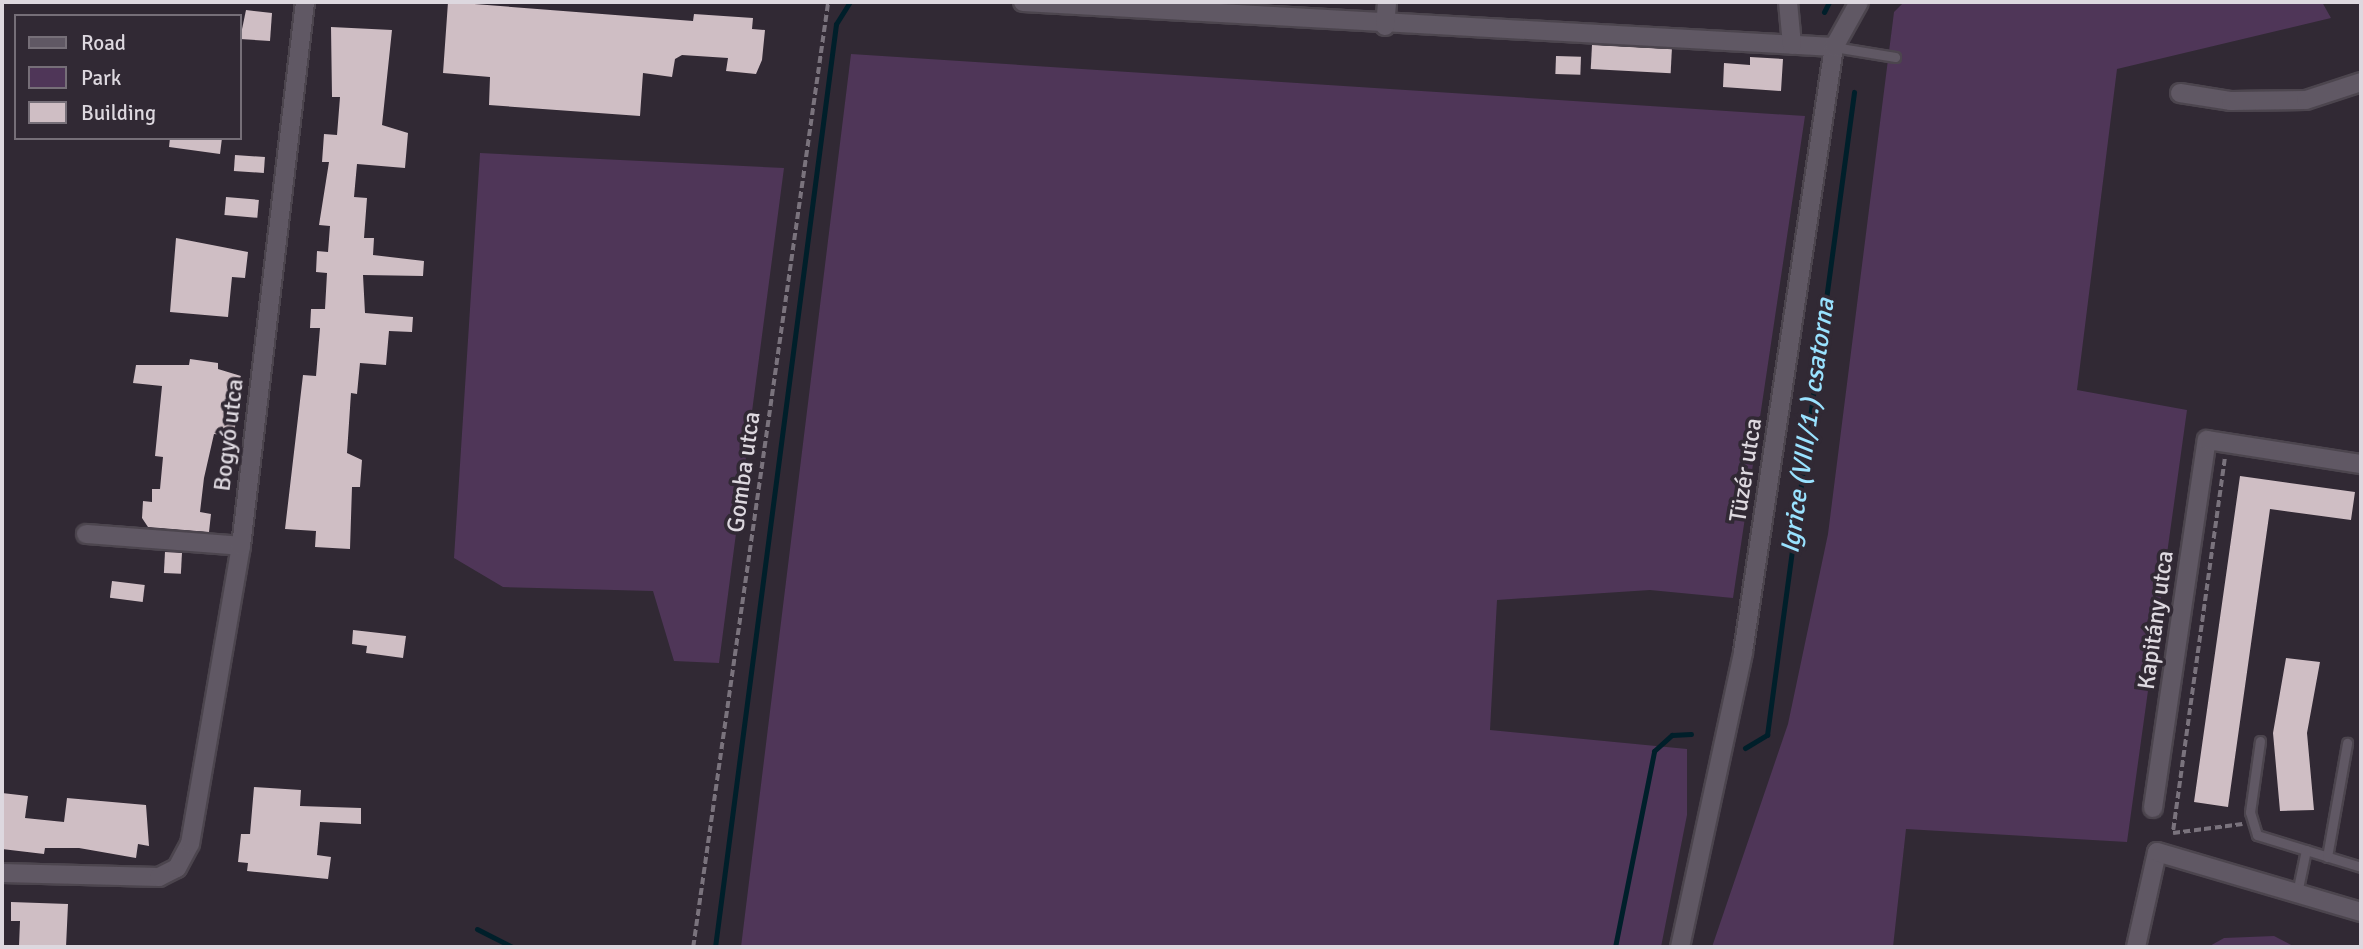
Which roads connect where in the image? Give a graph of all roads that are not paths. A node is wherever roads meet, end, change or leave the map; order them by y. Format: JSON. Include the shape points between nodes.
{"nodes":[{"id":1,"x":305,"y":2,"type":"edge"},
{"id":2,"x":1023,"y":2,"type":"edge"},
{"id":3,"x":1387,"y":2,"type":"edge"},
{"id":4,"x":1788,"y":2,"type":"edge"},
{"id":5,"x":1859,"y":2,"type":"edge"},
{"id":6,"x":1385,"y":26,"type":"junction"},
{"id":7,"x":1792,"y":45,"type":"junction"},
{"id":8,"x":1834,"y":47,"type":"junction"},
{"id":9,"x":1895,"y":57,"type":"dead end"},
{"id":10,"x":2361,"y":83,"type":"edge"},
{"id":11,"x":2180,"y":93,"type":"dead end"},
{"id":12,"x":2361,"y":464,"type":"edge"},
{"id":13,"x":86,"y":534,"type":"dead end"},
{"id":14,"x":242,"y":546,"type":"junction"},
{"id":15,"x":2260,"y":741,"type":"dead end"},
{"id":16,"x":2347,"y":743,"type":"dead end"},
{"id":17,"x":2153,"y":808,"type":"dead end"},
{"id":18,"x":2306,"y":850,"type":"junction"},
{"id":19,"x":2326,"y":857,"type":"junction"},
{"id":20,"x":2361,"y":867,"type":"edge"},
{"id":21,"x":2,"y":873,"type":"edge"},
{"id":22,"x":2297,"y":893,"type":"junction"},
{"id":23,"x":2361,"y":912,"type":"edge"},
{"id":24,"x":1680,"y":947,"type":"edge"},
{"id":25,"x":2136,"y":947,"type":"edge"}],
"edges":[{"from":1,"to":14,"type":"street","name":"Bogyó utca"},
{"from":2,"to":6,"type":"street"},
{"from":3,"to":6,"type":"street"},
{"from":4,"to":7,"type":"street"},
{"from":5,"to":8,"type":"street","name":"Tüzér utca"},
{"from":6,"to":7,"type":"street"},
{"from":7,"to":8,"type":"street"},
{"from":8,"to":9,"type":"lane"},
{"from":8,"to":24,"type":"street","name":"Tüzér utca","via":[[1743,652]]},
{"from":10,"to":11,"type":"street","via":[[2306,100],[2231,102]]},
{"from":12,"to":17,"type":"street","name":"Kapitány utca","via":[[2207,440]]},
{"from":13,"to":14,"type":"street"},
{"from":14,"to":21,"type":"street","name":"Bogyó utca","via":[[193,834],[177,868],[146,879]]},
{"from":15,"to":18,"type":"lane","via":[[2250,823],[2258,835]]},
{"from":16,"to":19,"type":"lane"},
{"from":18,"to":19,"type":"lane"},
{"from":18,"to":22,"type":"lane"},
{"from":19,"to":20,"type":"lane"},
{"from":22,"to":23,"type":"street"},
{"from":22,"to":25,"type":"street","via":[[2157,852]]}]}
